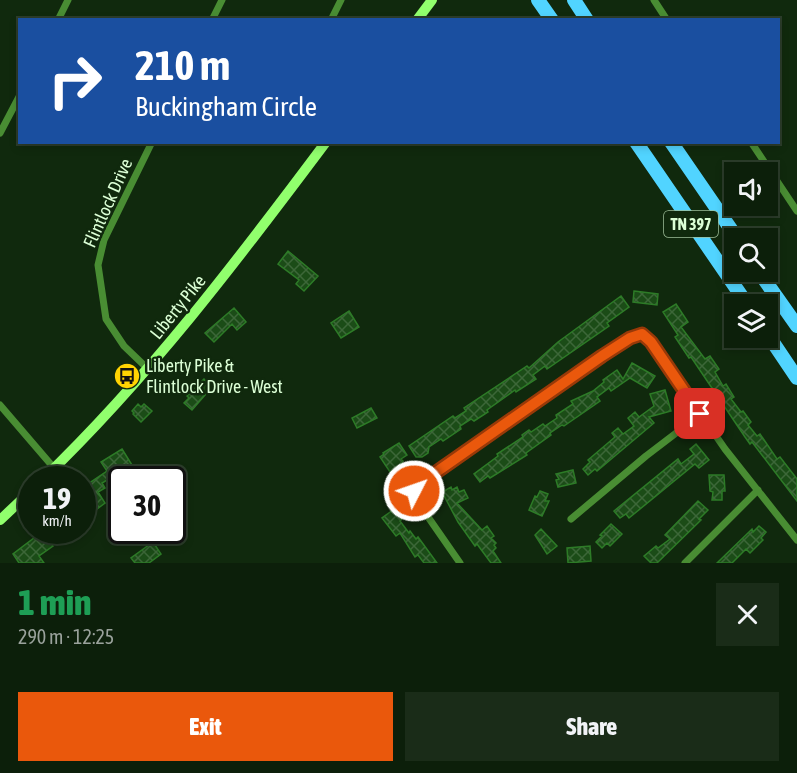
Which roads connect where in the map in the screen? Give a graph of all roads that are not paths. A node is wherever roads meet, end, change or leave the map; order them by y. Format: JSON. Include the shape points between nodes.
{"nodes":[{"id":1,"x":68,"y":0,"type":"edge"},
{"id":2,"x":222,"y":0,"type":"edge"},
{"id":3,"x":340,"y":0,"type":"edge"},
{"id":4,"x":432,"y":0,"type":"edge"},
{"id":5,"x":538,"y":0,"type":"edge"},
{"id":6,"x":574,"y":0,"type":"edge"},
{"id":7,"x":654,"y":0,"type":"edge"},
{"id":8,"x":59,"y":18,"type":"edge"},
{"id":9,"x":213,"y":18,"type":"edge"},
{"id":10,"x":333,"y":18,"type":"edge"},
{"id":11,"x":418,"y":18,"type":"edge"},
{"id":12,"x":551,"y":18,"type":"edge"},
{"id":13,"x":586,"y":18,"type":"edge"},
{"id":14,"x":666,"y":18,"type":"edge"},
{"id":15,"x":18,"y":99,"type":"edge"},
{"id":16,"x":0,"y":133,"type":"edge"},
{"id":17,"x":151,"y":144,"type":"edge"},
{"id":18,"x":325,"y":144,"type":"edge"},
{"id":19,"x":637,"y":144,"type":"edge"},
{"id":20,"x":672,"y":144,"type":"edge"},
{"id":21,"x":752,"y":144,"type":"edge"},
{"id":22,"x":797,"y":211,"type":"edge"},
{"id":23,"x":729,"y":228,"type":"edge"},
{"id":24,"x":766,"y":282,"type":"edge"},
{"id":25,"x":740,"y":294,"type":"edge"},
{"id":26,"x":797,"y":326,"type":"edge"},
{"id":27,"x":777,"y":348,"type":"edge"},
{"id":28,"x":148,"y":369,"type":"junction"},
{"id":29,"x":797,"y":378,"type":"edge"},
{"id":30,"x":0,"y":405,"type":"edge"},
{"id":31,"x":700,"y":414,"type":"junction"},
{"id":32,"x":52,"y":466,"type":"edge"},
{"id":33,"x":56,"y":466,"type":"edge"},
{"id":34,"x":758,"y":490,"type":"junction"},
{"id":35,"x":18,"y":503,"type":"edge"},
{"id":36,"x":571,"y":519,"type":"dead end"},
{"id":37,"x":0,"y":520,"type":"edge"},
{"id":38,"x":797,"y":540,"type":"edge"},
{"id":39,"x":460,"y":563,"type":"edge"},
{"id":40,"x":685,"y":563,"type":"edge"}],
"edges":[{"from":1,"to":8,"type":"street"},
{"from":2,"to":9,"type":"street"},
{"from":3,"to":10,"type":"street"},
{"from":4,"to":11,"type":"street"},
{"from":5,"to":12,"type":"highway"},
{"from":6,"to":13,"type":"highway"},
{"from":7,"to":14,"type":"street"},
{"from":15,"to":16,"type":"street"},
{"from":17,"to":28,"type":"street","name":"Flintlock Drive","via":[[104,240],[98,265],[106,319],[124,346]]},
{"from":18,"to":28,"type":"street","name":"Liberty Pike","via":[[243,253]]},
{"from":19,"to":25,"type":"highway","number":"TN 397"},
{"from":20,"to":23,"type":"highway","number":"TN 397"},
{"from":21,"to":22,"type":"street"},
{"from":24,"to":26,"type":"highway"},
{"from":27,"to":29,"type":"highway"},
{"from":28,"to":33,"type":"street","name":"Liberty Pike"},
{"from":30,"to":32,"type":"street"},
{"from":31,"to":34,"type":"street"},
{"from":31,"to":36,"type":"street"},
{"from":31,"to":39,"type":"street","via":[[651,342],[642,334],[630,338],[414,491]]},
{"from":34,"to":38,"type":"street"},
{"from":34,"to":40,"type":"street"},
{"from":35,"to":37,"type":"street"}]}
